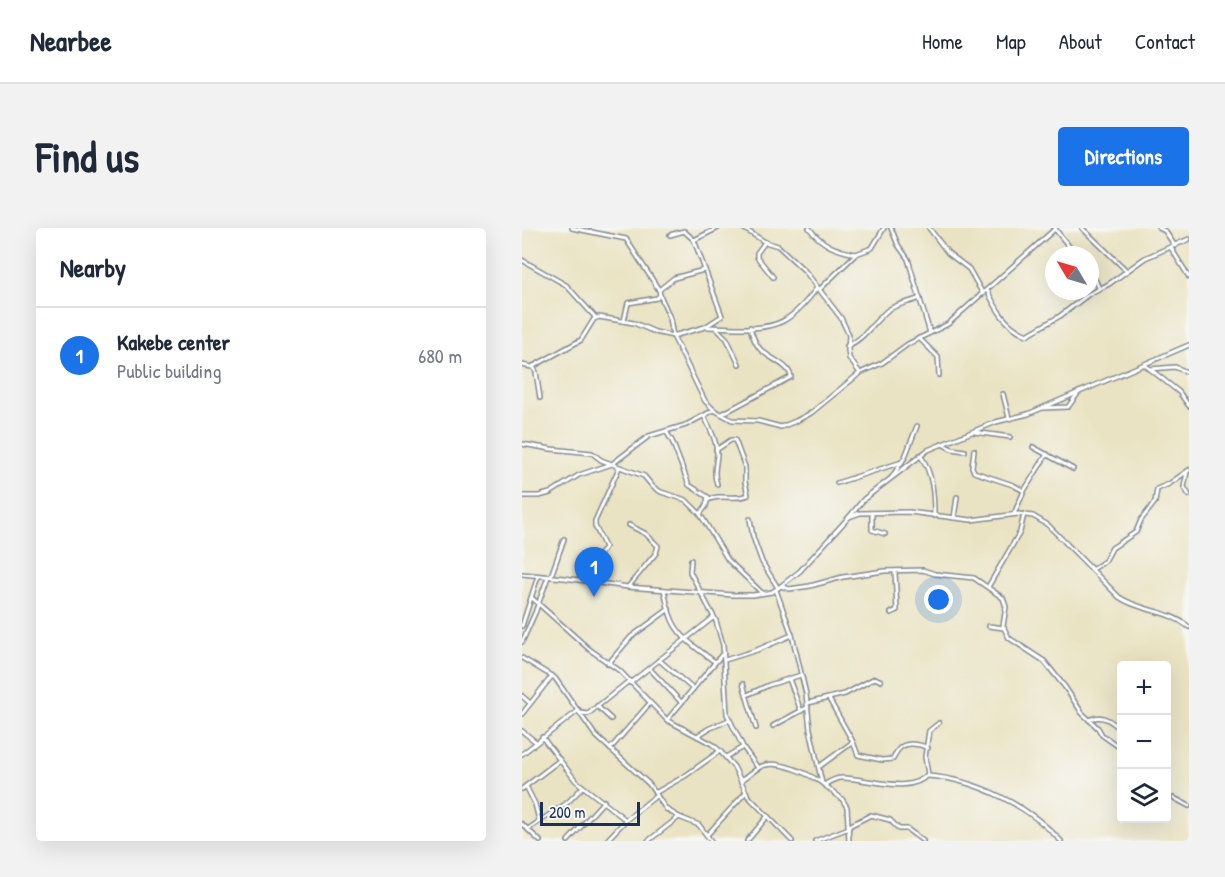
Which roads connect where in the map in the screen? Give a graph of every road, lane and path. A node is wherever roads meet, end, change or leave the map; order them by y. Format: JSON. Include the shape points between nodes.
{"nodes":[{"id":1,"x":572,"y":228,"type":"edge"},
{"id":2,"x":718,"y":228,"type":"edge"},
{"id":3,"x":743,"y":228,"type":"edge"},
{"id":4,"x":809,"y":228,"type":"edge"},
{"id":5,"x":884,"y":228,"type":"edge"},
{"id":6,"x":891,"y":228,"type":"edge"},
{"id":7,"x":929,"y":228,"type":"edge"},
{"id":8,"x":1082,"y":228,"type":"edge"},
{"id":9,"x":1160,"y":228,"type":"edge"},
{"id":10,"x":1055,"y":229,"type":"edge"},
{"id":11,"x":670,"y":235,"type":"dead end"},
{"id":12,"x":1189,"y":239,"type":"edge"},
{"id":13,"x":694,"y":240,"type":"junction"},
{"id":14,"x":765,"y":242,"type":"junction"},
{"id":15,"x":1069,"y":246,"type":"edge"},
{"id":16,"x":1173,"y":247,"type":"junction"},
{"id":17,"x":856,"y":254,"type":"junction"},
{"id":18,"x":522,"y":261,"type":"edge"},
{"id":19,"x":704,"y":270,"type":"junction"},
{"id":20,"x":1127,"y":271,"type":"junction"},
{"id":21,"x":773,"y":277,"type":"dead end"},
{"id":22,"x":1189,"y":277,"type":"edge"},
{"id":23,"x":1099,"y":288,"type":"edge"},
{"id":24,"x":818,"y":289,"type":"junction"},
{"id":25,"x":658,"y":290,"type":"junction"},
{"id":26,"x":987,"y":290,"type":"junction"},
{"id":27,"x":983,"y":294,"type":"junction"},
{"id":28,"x":660,"y":295,"type":"junction"},
{"id":29,"x":920,"y":298,"type":"junction"},
{"id":30,"x":1083,"y":300,"type":"edge"},
{"id":31,"x":596,"y":318,"type":"junction"},
{"id":32,"x":624,"y":321,"type":"junction"},
{"id":33,"x":705,"y":327,"type":"junction"},
{"id":34,"x":714,"y":327,"type":"junction"},
{"id":35,"x":750,"y":327,"type":"junction"},
{"id":36,"x":930,"y":333,"type":"junction"},
{"id":37,"x":674,"y":336,"type":"junction"},
{"id":38,"x":920,"y":338,"type":"junction"},
{"id":39,"x":1189,"y":345,"type":"edge"},
{"id":40,"x":848,"y":346,"type":"junction"},
{"id":41,"x":739,"y":364,"type":"dead end"},
{"id":42,"x":522,"y":365,"type":"edge"},
{"id":43,"x":1145,"y":365,"type":"junction"},
{"id":44,"x":533,"y":366,"type":"junction"},
{"id":45,"x":1149,"y":369,"type":"junction"},
{"id":46,"x":860,"y":373,"type":"junction"},
{"id":47,"x":1189,"y":373,"type":"edge"},
{"id":48,"x":939,"y":375,"type":"dead end"},
{"id":49,"x":1079,"y":392,"type":"junction"},
{"id":50,"x":1003,"y":394,"type":"dead end"},
{"id":51,"x":540,"y":398,"type":"dead end"},
{"id":52,"x":1189,"y":406,"type":"edge"},
{"id":53,"x":1041,"y":407,"type":"junction"},
{"id":54,"x":714,"y":410,"type":"junction"},
{"id":55,"x":722,"y":414,"type":"junction"},
{"id":56,"x":704,"y":416,"type":"junction"},
{"id":57,"x":1009,"y":418,"type":"junction"},
{"id":58,"x":918,"y":426,"type":"dead end"},
{"id":59,"x":666,"y":431,"type":"junction"},
{"id":60,"x":974,"y":432,"type":"junction"},
{"id":61,"x":1010,"y":437,"type":"dead end"},
{"id":62,"x":522,"y":444,"type":"edge"},
{"id":63,"x":942,"y":444,"type":"junction"},
{"id":64,"x":1033,"y":447,"type":"dead end"},
{"id":65,"x":716,"y":450,"type":"junction"},
{"id":66,"x":965,"y":450,"type":"dead end"},
{"id":67,"x":974,"y":450,"type":"dead end"},
{"id":68,"x":920,"y":454,"type":"junction"},
{"id":69,"x":1047,"y":454,"type":"junction"},
{"id":70,"x":902,"y":462,"type":"junction"},
{"id":71,"x":612,"y":464,"type":"junction"},
{"id":72,"x":619,"y":468,"type":"junction"},
{"id":73,"x":1073,"y":469,"type":"dead end"},
{"id":74,"x":1188,"y":470,"type":"edge"},
{"id":75,"x":890,"y":480,"type":"junction"},
{"id":76,"x":837,"y":483,"type":"dead end"},
{"id":77,"x":717,"y":484,"type":"dead end"},
{"id":78,"x":1024,"y":491,"type":"junction"},
{"id":79,"x":1189,"y":495,"type":"edge"},
{"id":80,"x":522,"y":496,"type":"edge"},
{"id":81,"x":957,"y":497,"type":"dead end"},
{"id":82,"x":708,"y":501,"type":"junction"},
{"id":83,"x":872,"y":512,"type":"junction"},
{"id":84,"x":700,"y":514,"type":"junction"},
{"id":85,"x":1014,"y":514,"type":"junction"},
{"id":86,"x":1024,"y":514,"type":"junction"},
{"id":87,"x":934,"y":516,"type":"junction"},
{"id":88,"x":849,"y":518,"type":"junction"},
{"id":89,"x":954,"y":518,"type":"junction"},
{"id":90,"x":750,"y":519,"type":"dead end"},
{"id":91,"x":629,"y":525,"type":"dead end"},
{"id":92,"x":885,"y":534,"type":"dead end"},
{"id":93,"x":564,"y":539,"type":"dead end"},
{"id":94,"x":692,"y":560,"type":"dead end"},
{"id":95,"x":1093,"y":569,"type":"junction"},
{"id":96,"x":895,"y":572,"type":"junction"},
{"id":97,"x":522,"y":574,"type":"edge"},
{"id":98,"x":538,"y":576,"type":"junction"},
{"id":99,"x":549,"y":576,"type":"junction"},
{"id":100,"x":586,"y":580,"type":"junction"},
{"id":101,"x":628,"y":587,"type":"junction"},
{"id":102,"x":988,"y":587,"type":"junction"},
{"id":103,"x":778,"y":588,"type":"junction"},
{"id":104,"x":664,"y":590,"type":"junction"},
{"id":105,"x":700,"y":592,"type":"junction"},
{"id":106,"x":762,"y":593,"type":"junction"},
{"id":107,"x":532,"y":598,"type":"junction"},
{"id":108,"x":538,"y":603,"type":"junction"},
{"id":109,"x":669,"y":609,"type":"junction"},
{"id":110,"x":891,"y":613,"type":"dead end"},
{"id":111,"x":714,"y":617,"type":"junction"},
{"id":112,"x":522,"y":626,"type":"edge"},
{"id":113,"x":989,"y":626,"type":"dead end"},
{"id":114,"x":1189,"y":627,"type":"edge"},
{"id":115,"x":1004,"y":628,"type":"junction"},
{"id":116,"x":792,"y":635,"type":"junction"},
{"id":117,"x":684,"y":639,"type":"junction"},
{"id":118,"x":522,"y":642,"type":"edge"},
{"id":119,"x":724,"y":652,"type":"junction"},
{"id":120,"x":522,"y":658,"type":"edge"},
{"id":121,"x":659,"y":660,"type":"junction"},
{"id":122,"x":725,"y":660,"type":"junction"},
{"id":123,"x":715,"y":662,"type":"junction"},
{"id":124,"x":608,"y":664,"type":"junction"},
{"id":125,"x":650,"y":669,"type":"junction"},
{"id":126,"x":801,"y":675,"type":"junction"},
{"id":127,"x":552,"y":676,"type":"junction"},
{"id":128,"x":789,"y":679,"type":"junction"},
{"id":129,"x":881,"y":681,"type":"dead end"},
{"id":130,"x":630,"y":682,"type":"junction"},
{"id":131,"x":743,"y":684,"type":"dead end"},
{"id":132,"x":693,"y":689,"type":"junction"},
{"id":133,"x":747,"y":695,"type":"junction"},
{"id":134,"x":522,"y":696,"type":"edge"},
{"id":135,"x":829,"y":699,"type":"junction"},
{"id":136,"x":681,"y":702,"type":"junction"},
{"id":137,"x":530,"y":703,"type":"junction"},
{"id":138,"x":650,"y":703,"type":"junction"},
{"id":139,"x":808,"y":705,"type":"junction"},
{"id":140,"x":597,"y":706,"type":"junction"},
{"id":141,"x":801,"y":711,"type":"junction"},
{"id":142,"x":580,"y":712,"type":"junction"},
{"id":143,"x":522,"y":714,"type":"edge"},
{"id":144,"x":611,"y":719,"type":"dead end"},
{"id":145,"x":667,"y":720,"type":"junction"},
{"id":146,"x":729,"y":720,"type":"junction"},
{"id":147,"x":1089,"y":720,"type":"junction"},
{"id":148,"x":939,"y":723,"type":"dead end"},
{"id":149,"x":773,"y":726,"type":"dead end"},
{"id":150,"x":1117,"y":726,"type":"edge"},
{"id":151,"x":756,"y":728,"type":"dead end"},
{"id":152,"x":522,"y":731,"type":"edge"},
{"id":153,"x":542,"y":736,"type":"junction"},
{"id":154,"x":697,"y":736,"type":"junction"},
{"id":155,"x":536,"y":742,"type":"junction"},
{"id":156,"x":853,"y":742,"type":"junction"},
{"id":157,"x":1117,"y":746,"type":"edge"},
{"id":158,"x":743,"y":747,"type":"junction"},
{"id":159,"x":928,"y":748,"type":"junction"},
{"id":160,"x":610,"y":749,"type":"junction"},
{"id":161,"x":720,"y":751,"type":"junction"},
{"id":162,"x":522,"y":754,"type":"edge"},
{"id":163,"x":726,"y":757,"type":"junction"},
{"id":164,"x":560,"y":760,"type":"junction"},
{"id":165,"x":820,"y":766,"type":"junction"},
{"id":166,"x":758,"y":768,"type":"junction"},
{"id":167,"x":927,"y":776,"type":"junction"},
{"id":168,"x":741,"y":781,"type":"junction"},
{"id":169,"x":823,"y":784,"type":"junction"},
{"id":170,"x":526,"y":786,"type":"junction"},
{"id":171,"x":583,"y":787,"type":"junction"},
{"id":172,"x":522,"y":789,"type":"edge"},
{"id":173,"x":746,"y":792,"type":"junction"},
{"id":174,"x":656,"y":794,"type":"junction"},
{"id":175,"x":1174,"y":798,"type":"dead end"},
{"id":176,"x":604,"y":801,"type":"junction"},
{"id":177,"x":1189,"y":806,"type":"edge"},
{"id":178,"x":679,"y":817,"type":"junction"},
{"id":179,"x":767,"y":817,"type":"junction"},
{"id":180,"x":626,"y":820,"type":"junction"},
{"id":181,"x":539,"y":821,"type":"junction"},
{"id":182,"x":522,"y":825,"type":"edge"},
{"id":183,"x":849,"y":827,"type":"junction"},
{"id":184,"x":528,"y":829,"type":"junction"},
{"id":185,"x":707,"y":835,"type":"junction"},
{"id":186,"x":540,"y":841,"type":"edge"},
{"id":187,"x":568,"y":841,"type":"edge"},
{"id":188,"x":606,"y":841,"type":"edge"},
{"id":189,"x":648,"y":841,"type":"edge"},
{"id":190,"x":711,"y":841,"type":"edge"},
{"id":191,"x":747,"y":841,"type":"edge"},
{"id":192,"x":792,"y":841,"type":"edge"},
{"id":193,"x":815,"y":841,"type":"edge"},
{"id":194,"x":849,"y":841,"type":"edge"},
{"id":195,"x":923,"y":841,"type":"edge"},
{"id":196,"x":1061,"y":841,"type":"edge"}],
"edges":[{"from":1,"to":25,"type":"street","via":[[626,239]]},
{"from":2,"to":13,"type":"street"},
{"from":3,"to":14,"type":"street"},
{"from":4,"to":17,"type":"street","via":[[826,245]]},
{"from":5,"to":17,"type":"street","via":[[872,248]]},
{"from":6,"to":29,"type":"street","via":[[908,259]]},
{"from":7,"to":27,"type":"street","via":[[948,253],[969,269]]},
{"from":8,"to":20,"type":"street"},
{"from":9,"to":16,"type":"street"},
{"from":10,"to":15,"type":"street"},
{"from":10,"to":26,"type":"street"},
{"from":11,"to":13,"type":"street","via":[[684,231]]},
{"from":12,"to":16,"type":"street"},
{"from":13,"to":19,"type":"street"},
{"from":14,"to":21,"type":"street","via":[[757,257]]},
{"from":14,"to":24,"type":"street","via":[[783,250]]},
{"from":16,"to":20,"type":"street","via":[[1146,257]]},
{"from":16,"to":22,"type":"street"},
{"from":17,"to":24,"type":"street"},
{"from":18,"to":31,"type":"street","via":[[566,285]]},
{"from":19,"to":25,"type":"street","via":[[674,278]]},
{"from":19,"to":33,"type":"street","via":[[722,316]]},
{"from":20,"to":23,"type":"street"},
{"from":24,"to":35,"type":"street","via":[[784,320]]},
{"from":24,"to":40,"type":"street","via":[[845,327]]},
{"from":25,"to":28,"type":"street"},
{"from":26,"to":27,"type":"street"},
{"from":26,"to":30,"type":"street","via":[[1004,321],[1027,334]]},
{"from":27,"to":36,"type":"street","via":[[948,324]]},
{"from":28,"to":32,"type":"street","via":[[628,303]]},
{"from":28,"to":37,"type":"street"},
{"from":29,"to":36,"type":"street"},
{"from":29,"to":40,"type":"street","via":[[895,305]]},
{"from":31,"to":32,"type":"street"},
{"from":31,"to":44,"type":"street","via":[[581,340]]},
{"from":32,"to":37,"type":"street"},
{"from":33,"to":34,"type":"street"},
{"from":33,"to":37,"type":"street"},
{"from":34,"to":35,"type":"street"},
{"from":34,"to":41,"type":"street","via":[[727,339]]},
{"from":35,"to":55,"type":"street","via":[[762,351],[789,370],[791,377]]},
{"from":36,"to":38,"type":"street"},
{"from":37,"to":54,"type":"street","via":[[705,401]]},
{"from":38,"to":46,"type":"street"},
{"from":38,"to":48,"type":"street","via":[[938,357]]},
{"from":39,"to":43,"type":"street"},
{"from":40,"to":46,"type":"street","via":[[849,358]]},
{"from":42,"to":44,"type":"street"},
{"from":43,"to":45,"type":"street"},
{"from":43,"to":49,"type":"street"},
{"from":44,"to":51,"type":"street"},
{"from":45,"to":47,"type":"street","via":[[1175,367]]},
{"from":45,"to":52,"type":"street","via":[[1179,392]]},
{"from":46,"to":55,"type":"street","via":[[787,425],[738,422]]},
{"from":49,"to":53,"type":"street"},
{"from":49,"to":53,"type":"street","via":[[1068,407]]},
{"from":50,"to":57,"type":"street"},
{"from":53,"to":57,"type":"street"},
{"from":54,"to":55,"type":"street"},
{"from":54,"to":56,"type":"street"},
{"from":56,"to":59,"type":"street"},
{"from":56,"to":65,"type":"street"},
{"from":57,"to":60,"type":"street"},
{"from":58,"to":70,"type":"street"},
{"from":59,"to":71,"type":"street","via":[[649,436]]},
{"from":59,"to":82,"type":"street","via":[[689,485]]},
{"from":60,"to":61,"type":"street"},
{"from":60,"to":63,"type":"street"},
{"from":62,"to":71,"type":"street","via":[[592,453]]},
{"from":63,"to":66,"type":"street"},
{"from":63,"to":68,"type":"street"},
{"from":64,"to":69,"type":"street"},
{"from":65,"to":77,"type":"street"},
{"from":65,"to":82,"type":"street","via":[[735,440],[745,467],[748,495],[714,497]]},
{"from":67,"to":78,"type":"street","via":[[974,472]]},
{"from":68,"to":75,"type":"street"},
{"from":68,"to":87,"type":"street","via":[[933,491]]},
{"from":69,"to":73,"type":"street"},
{"from":69,"to":78,"type":"street"},
{"from":70,"to":75,"type":"street"},
{"from":70,"to":76,"type":"street"},
{"from":71,"to":72,"type":"street"},
{"from":71,"to":80,"type":"street","via":[[585,472],[545,495]]},
{"from":72,"to":84,"type":"street","via":[[644,476],[653,487],[686,500]]},
{"from":72,"to":100,"type":"street","via":[[595,521],[605,547]]},
{"from":74,"to":79,"type":"street","via":[[1184,487]]},
{"from":74,"to":95,"type":"street","via":[[1157,489],[1155,502],[1137,532],[1112,548],[1105,561]]},
{"from":75,"to":88,"type":"street","via":[[864,499]]},
{"from":78,"to":85,"type":"street"},
{"from":81,"to":89,"type":"street"},
{"from":82,"to":84,"type":"street"},
{"from":83,"to":87,"type":"street"},
{"from":83,"to":88,"type":"street"},
{"from":83,"to":92,"type":"street","via":[[872,530]]},
{"from":84,"to":106,"type":"street","via":[[728,561]]},
{"from":85,"to":86,"type":"street"},
{"from":85,"to":89,"type":"street","via":[[975,520]]},
{"from":86,"to":95,"type":"street","via":[[1047,525]]},
{"from":86,"to":102,"type":"street","via":[[1020,532]]},
{"from":87,"to":89,"type":"street"},
{"from":88,"to":103,"type":"street","via":[[800,571]]},
{"from":90,"to":103,"type":"street","via":[[762,562]]},
{"from":91,"to":101,"type":"street","via":[[658,546]]},
{"from":93,"to":99,"type":"street"},
{"from":94,"to":105,"type":"street","via":[[690,572]]},
{"from":95,"to":114,"type":"street","via":[[1128,603],[1158,610]]},
{"from":96,"to":102,"type":"street","via":[[923,570],[971,577]]},
{"from":96,"to":103,"type":"street","via":[[858,574],[810,586]]},
{"from":96,"to":110,"type":"street","via":[[897,610]]},
{"from":97,"to":98,"type":"street"},
{"from":98,"to":99,"type":"street"},
{"from":98,"to":107,"type":"street"},
{"from":99,"to":100,"type":"street"},
{"from":99,"to":108,"type":"street"},
{"from":100,"to":101,"type":"street"},
{"from":101,"to":104,"type":"street"},
{"from":102,"to":115,"type":"street","via":[[1005,602]]},
{"from":103,"to":106,"type":"street"},
{"from":103,"to":116,"type":"street"},
{"from":104,"to":105,"type":"street"},
{"from":104,"to":109,"type":"street"},
{"from":105,"to":106,"type":"street"},
{"from":105,"to":111,"type":"street"},
{"from":107,"to":108,"type":"street"},
{"from":107,"to":112,"type":"street"},
{"from":108,"to":118,"type":"street"},
{"from":108,"to":124,"type":"street"},
{"from":109,"to":117,"type":"street"},
{"from":109,"to":124,"type":"street","via":[[631,637]]},
{"from":111,"to":117,"type":"street"},
{"from":111,"to":119,"type":"street"},
{"from":113,"to":115,"type":"street"},
{"from":115,"to":147,"type":"street","via":[[1011,641],[1040,657],[1052,669]]},
{"from":116,"to":122,"type":"street"},
{"from":116,"to":126,"type":"street"},
{"from":117,"to":121,"type":"street"},
{"from":117,"to":123,"type":"street"},
{"from":119,"to":122,"type":"street"},
{"from":119,"to":123,"type":"street"},
{"from":120,"to":127,"type":"street"},
{"from":121,"to":125,"type":"street"},
{"from":121,"to":132,"type":"street"},
{"from":122,"to":146,"type":"street"},
{"from":123,"to":132,"type":"street"},
{"from":124,"to":130,"type":"street"},
{"from":125,"to":130,"type":"street"},
{"from":125,"to":136,"type":"street"},
{"from":126,"to":128,"type":"street"},
{"from":126,"to":139,"type":"street"},
{"from":127,"to":137,"type":"street"},
{"from":127,"to":142,"type":"street"},
{"from":128,"to":133,"type":"street"},
{"from":128,"to":141,"type":"street"},
{"from":129,"to":135,"type":"street","via":[[874,678]]},
{"from":130,"to":138,"type":"street"},
{"from":130,"to":140,"type":"street"},
{"from":131,"to":133,"type":"street"},
{"from":132,"to":136,"type":"street"},
{"from":133,"to":151,"type":"street"},
{"from":134,"to":137,"type":"street"},
{"from":135,"to":139,"type":"street"},
{"from":135,"to":156,"type":"street"},
{"from":136,"to":145,"type":"street"},
{"from":137,"to":143,"type":"street"},
{"from":138,"to":145,"type":"street"},
{"from":138,"to":160,"type":"street"},
{"from":139,"to":141,"type":"street"},
{"from":139,"to":165,"type":"street"},
{"from":140,"to":142,"type":"street","via":[[588,714]]},
{"from":140,"to":144,"type":"street"},
{"from":141,"to":149,"type":"street"},
{"from":142,"to":153,"type":"street"},
{"from":142,"to":160,"type":"street"},
{"from":145,"to":154,"type":"street"},
{"from":146,"to":154,"type":"street"},
{"from":146,"to":158,"type":"street"},
{"from":147,"to":150,"type":"street","via":[[1098,716]]},
{"from":147,"to":157,"type":"street"},
{"from":148,"to":159,"type":"street","via":[[930,730]]},
{"from":152,"to":155,"type":"street"},
{"from":153,"to":155,"type":"street"},
{"from":153,"to":164,"type":"street"},
{"from":154,"to":161,"type":"street"},
{"from":155,"to":162,"type":"street"},
{"from":156,"to":159,"type":"street","via":[[857,754],[886,761],[893,759],[899,748],[918,743]]},
{"from":156,"to":165,"type":"street"},
{"from":158,"to":163,"type":"street"},
{"from":158,"to":166,"type":"street"},
{"from":159,"to":167,"type":"street"},
{"from":160,"to":174,"type":"street"},
{"from":161,"to":163,"type":"street"},
{"from":161,"to":174,"type":"street"},
{"from":163,"to":168,"type":"street"},
{"from":164,"to":170,"type":"street"},
{"from":164,"to":171,"type":"street"},
{"from":165,"to":169,"type":"street"},
{"from":166,"to":168,"type":"street"},
{"from":166,"to":169,"type":"street","via":[[790,768]]},
{"from":167,"to":169,"type":"street","via":[[906,784],[840,778]]},
{"from":167,"to":196,"type":"street","via":[[962,781],[998,796],[1034,815]]},
{"from":168,"to":173,"type":"street"},
{"from":169,"to":183,"type":"street","via":[[847,807]]},
{"from":170,"to":172,"type":"street"},
{"from":170,"to":181,"type":"street"},
{"from":171,"to":176,"type":"street"},
{"from":171,"to":181,"type":"street"},
{"from":173,"to":179,"type":"street"},
{"from":173,"to":185,"type":"street"},
{"from":174,"to":178,"type":"street","via":[[666,809]]},
{"from":174,"to":180,"type":"street"},
{"from":175,"to":177,"type":"street"},
{"from":176,"to":180,"type":"street"},
{"from":176,"to":187,"type":"street"},
{"from":178,"to":185,"type":"street","via":[[699,825]]},
{"from":178,"to":189,"type":"street"},
{"from":179,"to":191,"type":"street"},
{"from":179,"to":192,"type":"street"},
{"from":180,"to":188,"type":"street"},
{"from":181,"to":184,"type":"street"},
{"from":182,"to":184,"type":"street"},
{"from":183,"to":193,"type":"street"},
{"from":183,"to":194,"type":"street"},
{"from":183,"to":195,"type":"street","via":[[871,814],[890,819],[899,829],[907,829]]},
{"from":184,"to":186,"type":"street"},
{"from":185,"to":190,"type":"street"}]}
